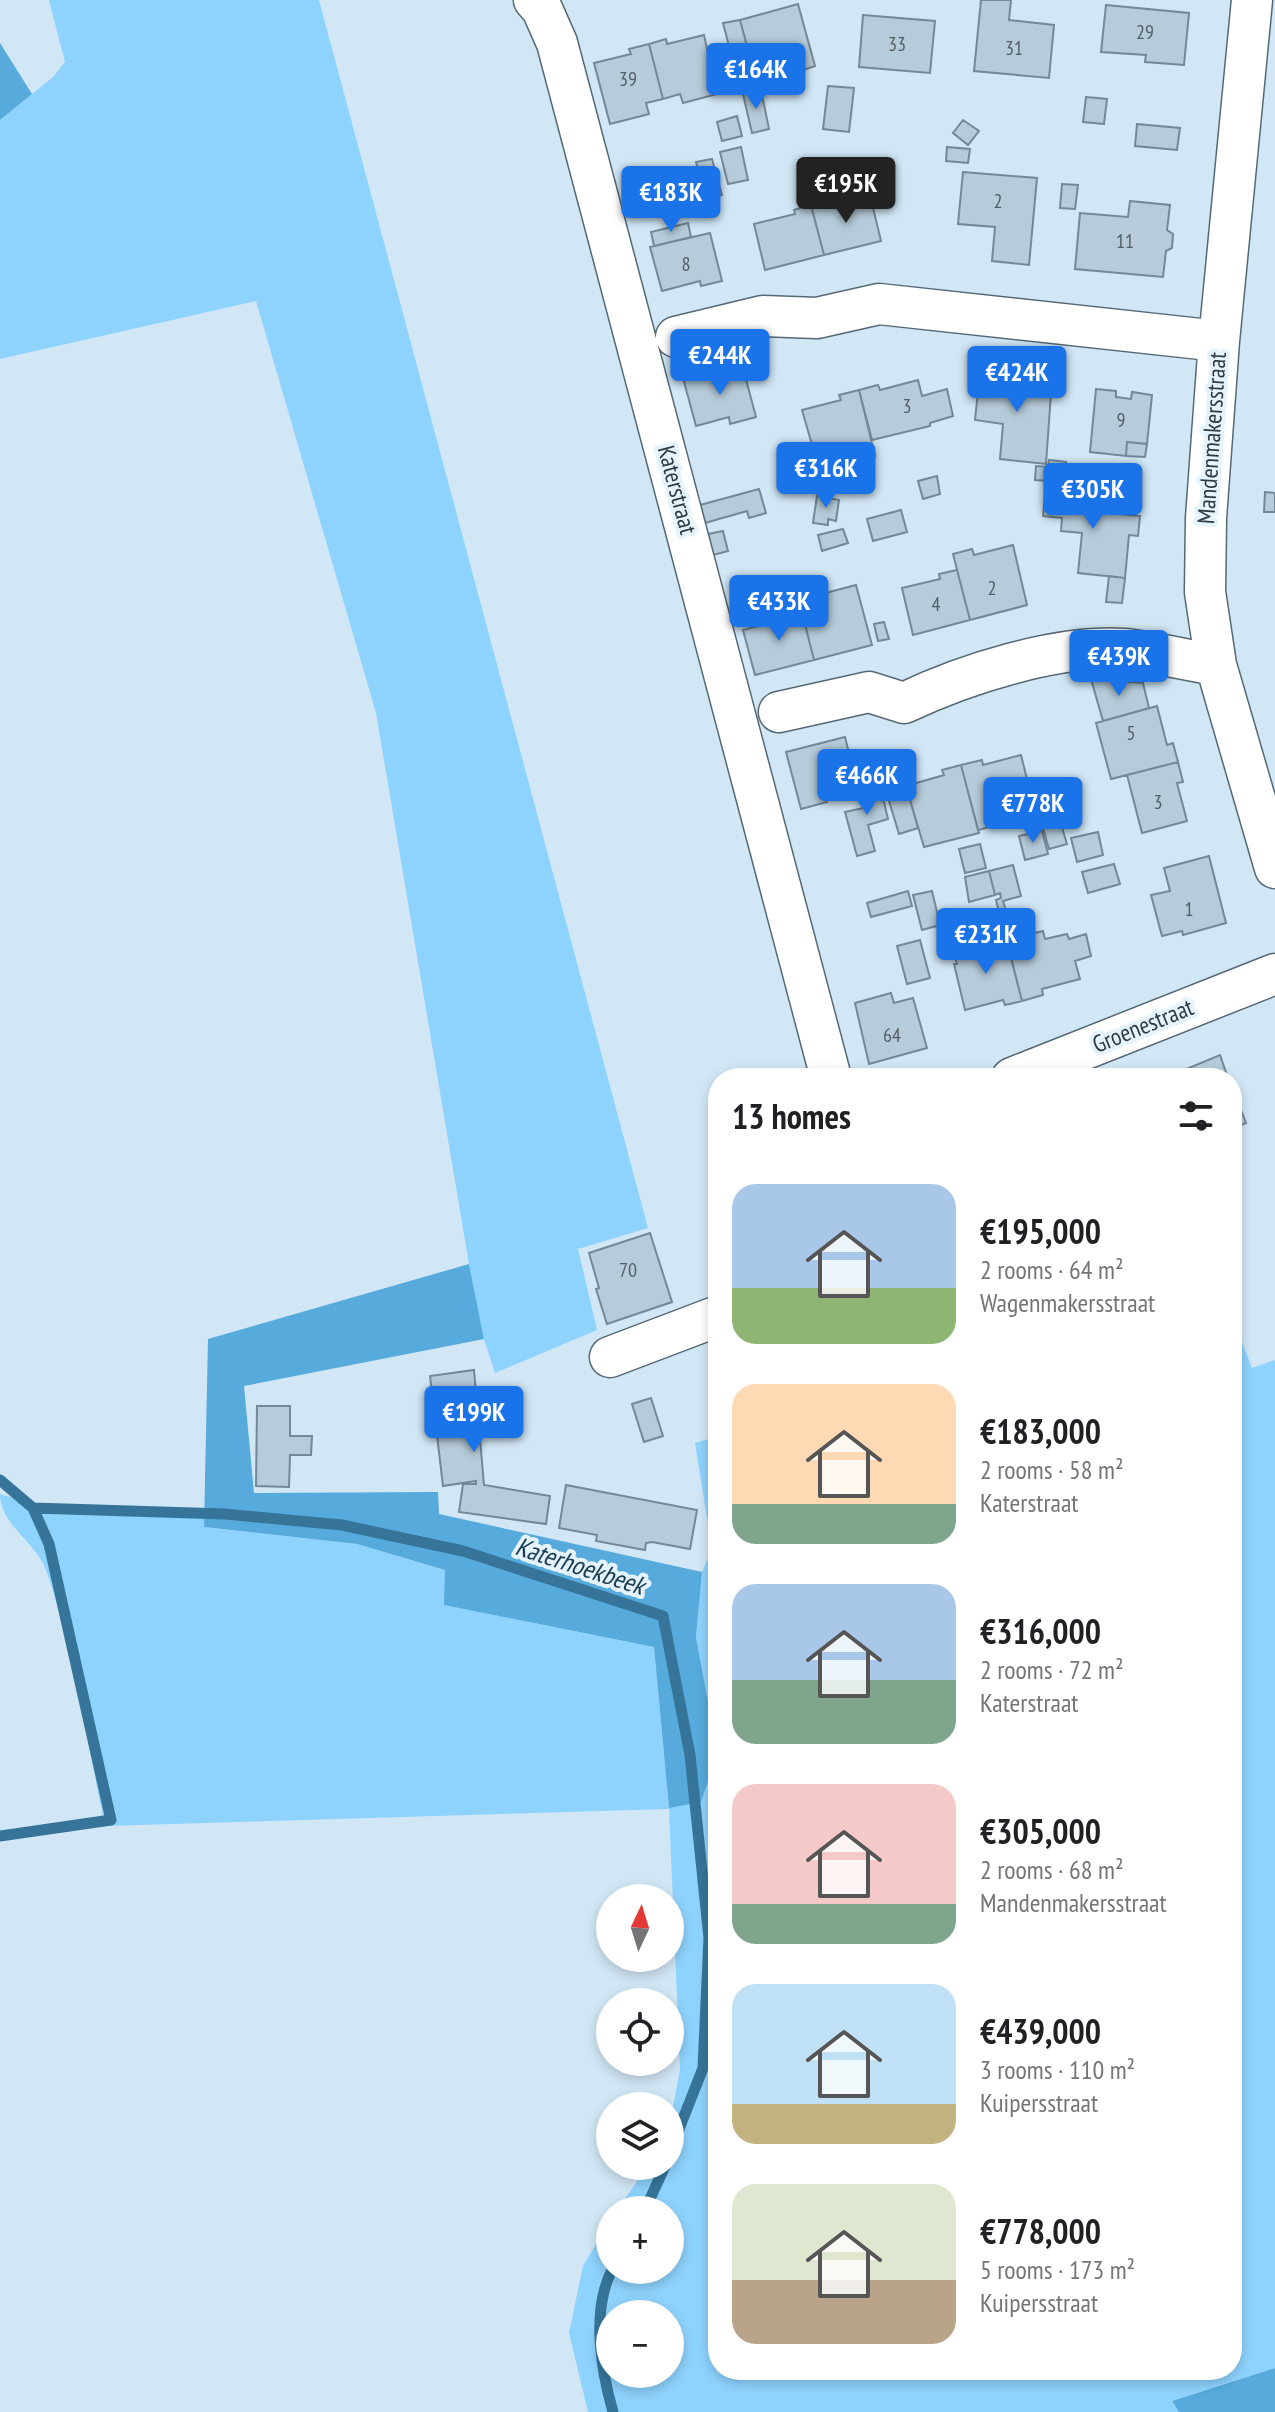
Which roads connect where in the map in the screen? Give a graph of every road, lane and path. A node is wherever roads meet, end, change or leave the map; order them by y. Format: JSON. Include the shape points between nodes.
{"nodes":[{"id":1,"x":534,"y":0,"type":"edge"},
{"id":2,"x":1252,"y":0,"type":"edge"},
{"id":3,"x":676,"y":337,"type":"dead end"},
{"id":4,"x":1219,"y":341,"type":"junction"},
{"id":5,"x":1216,"y":665,"type":"junction"},
{"id":6,"x":779,"y":712,"type":"dead end"},
{"id":7,"x":1275,"y":868,"type":"edge"},
{"id":8,"x":1275,"y":974,"type":"edge"},
{"id":9,"x":828,"y":1068,"type":"edge"},
{"id":10,"x":1037,"y":1068,"type":"edge"},
{"id":11,"x":708,"y":1320,"type":"edge"},
{"id":12,"x":610,"y":1357,"type":"dead end"}],
"edges":[{"from":1,"to":9,"type":"street","name":"Katerstraat","via":[[557,43]]},
{"from":2,"to":4,"type":"street","name":"Mandenmakersstraat"},
{"from":3,"to":4,"type":"street","via":[[763,316],[817,318],[879,304]]},
{"from":4,"to":5,"type":"street","name":"Mandenmakersstraat","via":[[1205,577]]},
{"from":5,"to":6,"type":"street","via":[[1125,649],[1074,650],[949,682],[904,703],[869,692]]},
{"from":5,"to":7,"type":"street","name":"Mandenmakersstraat"},
{"from":8,"to":10,"type":"street","name":"Groenestraat"},
{"from":11,"to":12,"type":"street"}]}
